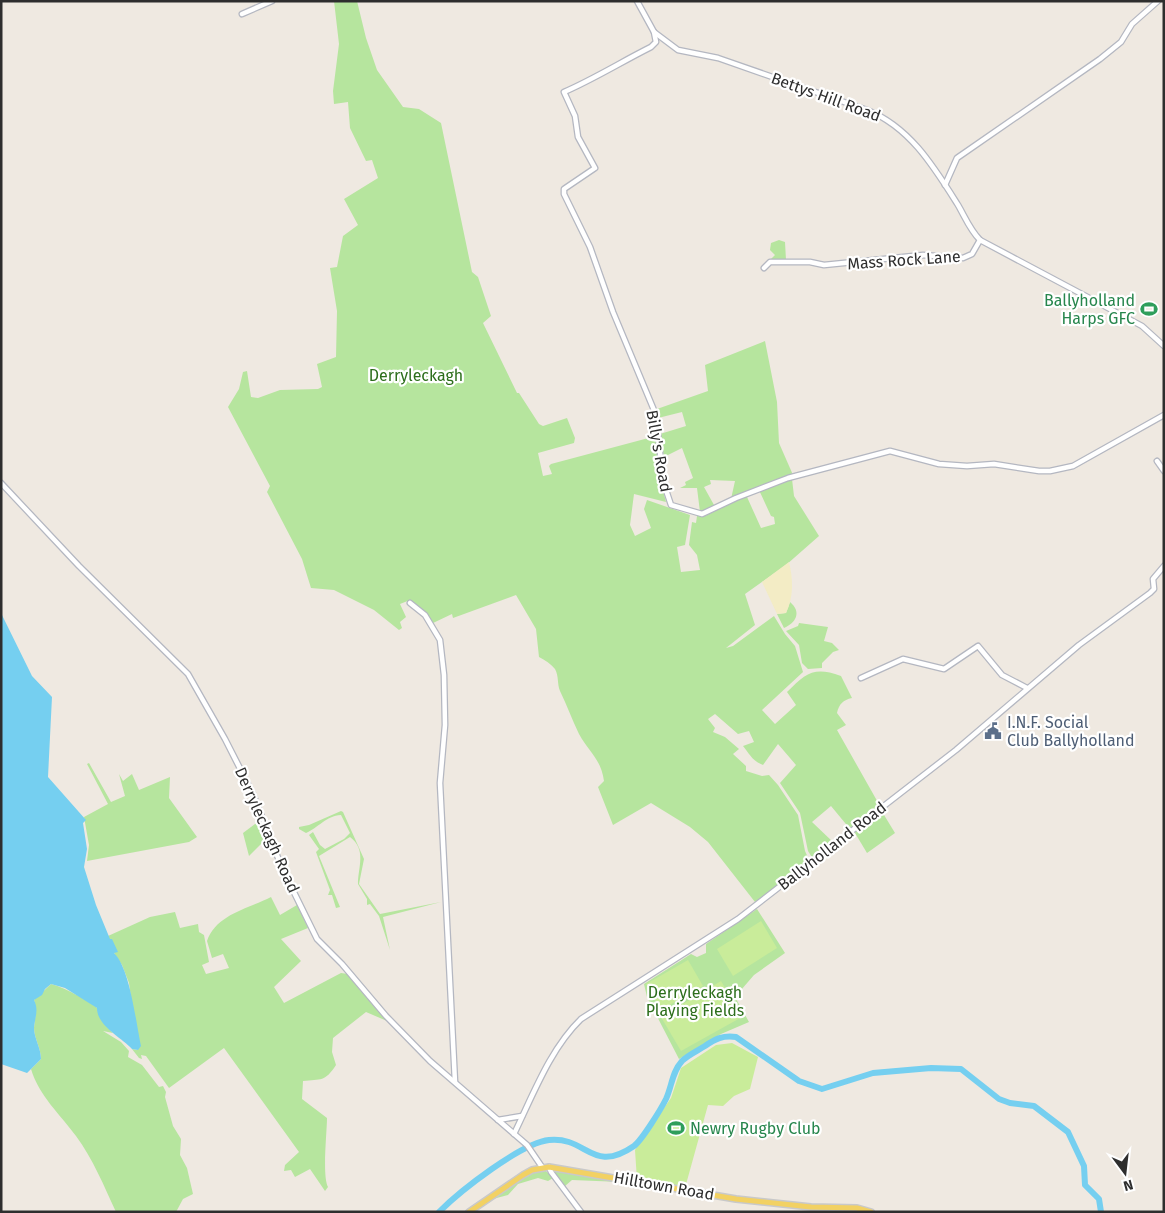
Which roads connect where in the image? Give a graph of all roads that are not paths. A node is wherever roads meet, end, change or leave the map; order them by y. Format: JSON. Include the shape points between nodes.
{"nodes":[{"id":1,"x":272,"y":1,"type":"edge"},
{"id":2,"x":637,"y":1,"type":"edge"},
{"id":3,"x":1158,"y":1,"type":"edge"},
{"id":4,"x":242,"y":14,"type":"dead end"},
{"id":5,"x":654,"y":32,"type":"junction"},
{"id":6,"x":945,"y":185,"type":"junction"},
{"id":7,"x":980,"y":240,"type":"junction"},
{"id":8,"x":764,"y":268,"type":"dead end"},
{"id":9,"x":1164,"y":346,"type":"edge"},
{"id":10,"x":1164,"y":414,"type":"edge"},
{"id":11,"x":1157,"y":461,"type":"dead end"},
{"id":12,"x":1164,"y":472,"type":"edge"},
{"id":13,"x":1,"y":483,"type":"edge"},
{"id":14,"x":1164,"y":566,"type":"edge"},
{"id":15,"x":410,"y":603,"type":"dead end"},
{"id":16,"x":861,"y":678,"type":"dead end"},
{"id":17,"x":1026,"y":688,"type":"junction"},
{"id":18,"x":455,"y":1082,"type":"junction"},
{"id":19,"x":522,"y":1116,"type":"junction"},
{"id":20,"x":498,"y":1120,"type":"junction"},
{"id":21,"x":514,"y":1134,"type":"junction"},
{"id":22,"x":542,"y":1167,"type":"junction"},
{"id":23,"x":549,"y":1167,"type":"junction"},
{"id":24,"x":468,"y":1212,"type":"edge"},
{"id":25,"x":581,"y":1212,"type":"edge"},
{"id":26,"x":871,"y":1212,"type":"edge"}],
"edges":[{"from":1,"to":4,"type":"street"},
{"from":2,"to":5,"type":"street","name":"Bettys Hill Road"},
{"from":3,"to":6,"type":"street","via":[[1132,24],[1112,50],[957,158]]},
{"from":5,"to":6,"type":"street","name":"Bettys Hill Road","via":[[682,52],[718,58],[879,115],[913,142]]},
{"from":5,"to":10,"type":"street","name":"Billy's Road","via":[[656,42],[651,47],[564,92],[575,116],[578,137],[596,168],[564,189],[564,194],[590,247],[656,415],[662,481],[671,505],[702,514],[788,478],[890,451],[921,458],[931,464],[994,464],[1050,471],[1073,466]]},
{"from":6,"to":7,"type":"street","name":"Bettys Hill Road","via":[[970,229]]},
{"from":7,"to":8,"type":"street","name":"Mass Rock Lane","via":[[972,254],[958,259],[923,255],[824,265],[770,262]]},
{"from":7,"to":9,"type":"street","name":"Bettys Hill Road","via":[[1142,326]]},
{"from":11,"to":12,"type":"street"},
{"from":13,"to":18,"type":"street","name":"Derryleckagh Road","via":[[188,674],[253,794],[282,868],[317,939],[386,1016]]},
{"from":14,"to":17,"type":"street","name":"Ballyholland Road","via":[[1150,593]]},
{"from":15,"to":18,"type":"street","via":[[425,615],[440,640],[444,675],[445,724],[440,783]]},
{"from":16,"to":17,"type":"street","via":[[903,659],[944,669],[978,646],[1002,675]]},
{"from":17,"to":19,"type":"street","name":"Ballyholland Road","via":[[956,750],[738,919],[581,1019],[571,1029]]},
{"from":18,"to":20,"type":"street","name":"Derryleckagh Road"},
{"from":19,"to":20,"type":"street"},
{"from":19,"to":21,"type":"street","name":"Ballyholland Road"},
{"from":20,"to":21,"type":"street","name":"Derryleckagh Road"},
{"from":21,"to":22,"type":"street","name":"Derryleckagh Road","via":[[527,1145]]},
{"from":22,"to":23,"type":"main road","name":"Hilltown Road"},
{"from":22,"to":24,"type":"main road","name":"Hilltown Road","via":[[523,1175]]},
{"from":23,"to":25,"type":"street"},
{"from":23,"to":26,"type":"main road","name":"Hilltown Road","via":[[736,1199],[857,1208]]}]}
